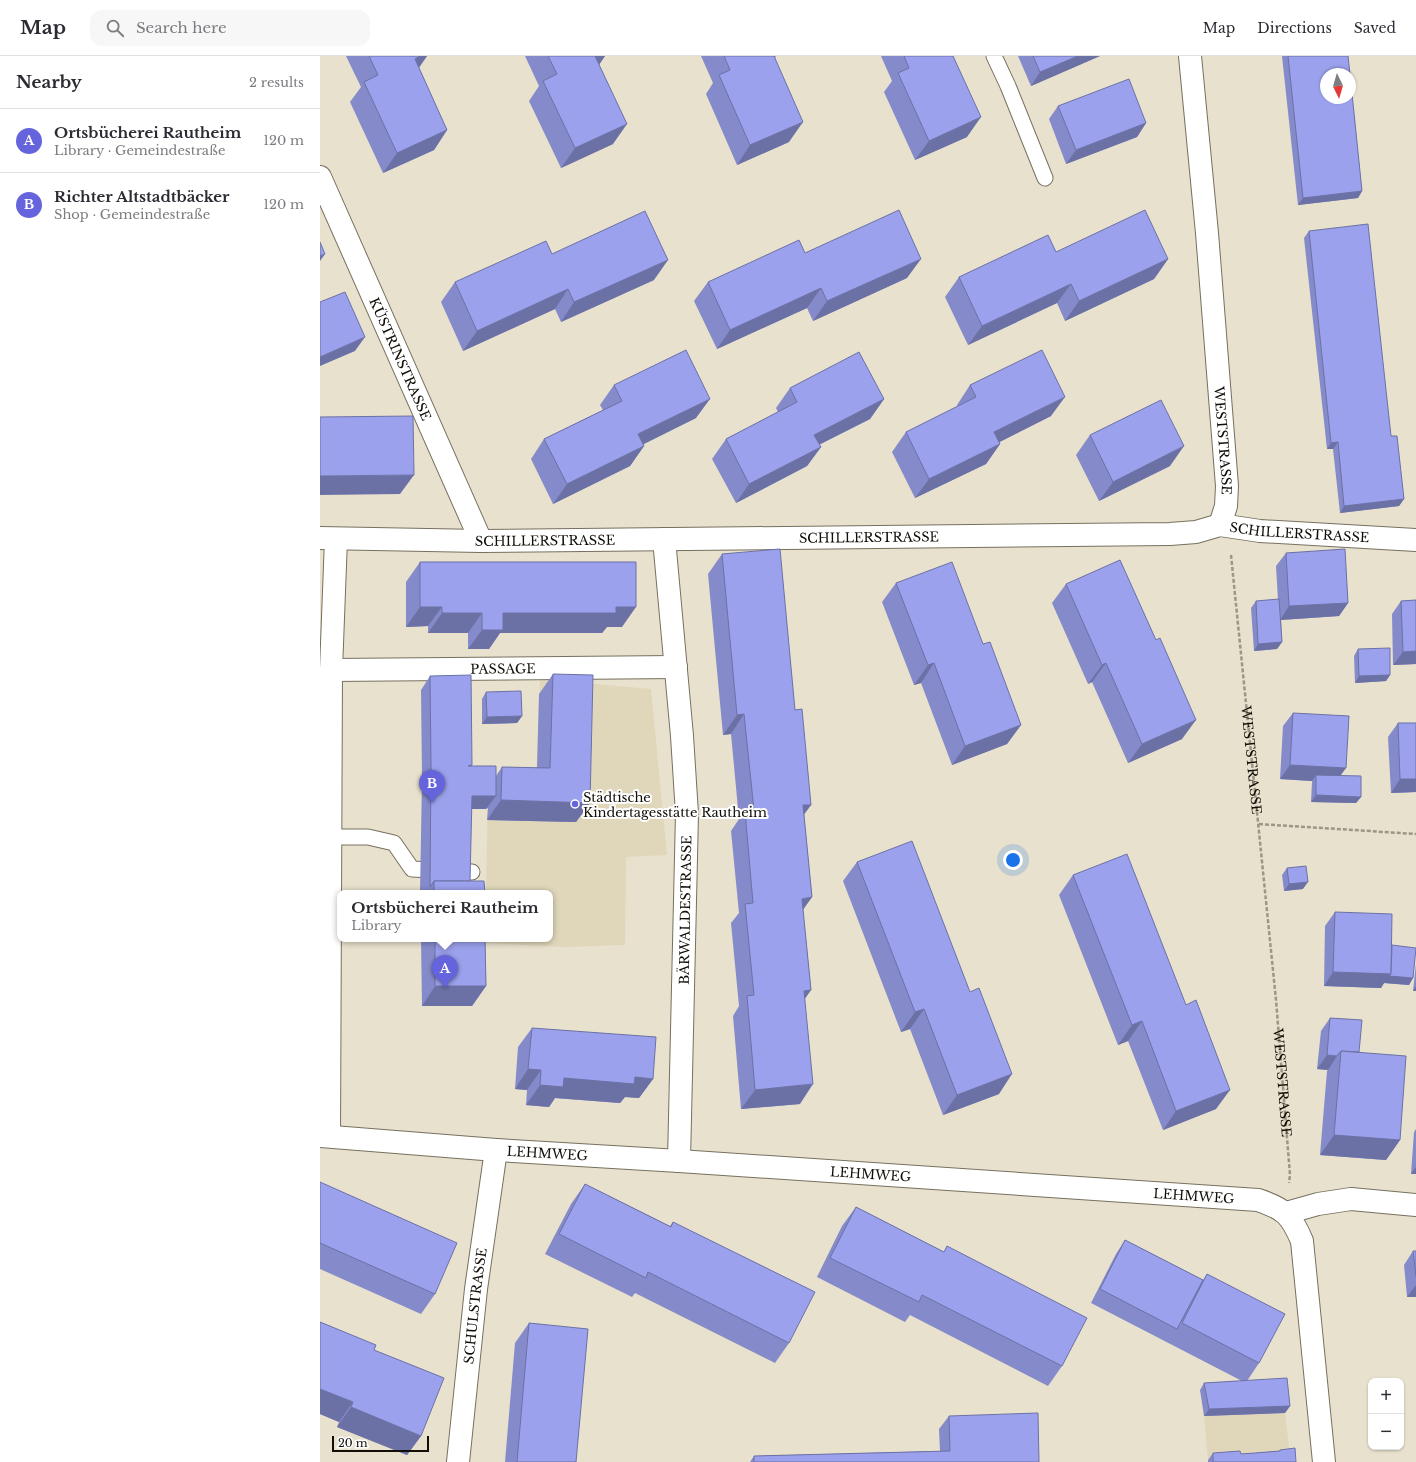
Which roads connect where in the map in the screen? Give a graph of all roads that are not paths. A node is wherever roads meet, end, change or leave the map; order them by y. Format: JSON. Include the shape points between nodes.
{"nodes":[{"id":1,"x":994,"y":56,"type":"edge"},
{"id":2,"x":1190,"y":56,"type":"edge"},
{"id":3,"x":320,"y":177,"type":"edge"},
{"id":4,"x":1045,"y":178,"type":"dead end"},
{"id":5,"x":1220,"y":525,"type":"junction"},
{"id":6,"x":328,"y":539,"type":"edge"},
{"id":7,"x":664,"y":539,"type":"junction"},
{"id":8,"x":1416,"y":540,"type":"edge"},
{"id":9,"x":481,"y":541,"type":"junction"},
{"id":10,"x":676,"y":667,"type":"junction"},
{"id":11,"x":330,"y":670,"type":"junction"},
{"id":12,"x":330,"y":837,"type":"junction"},
{"id":13,"x":472,"y":872,"type":"edge"},
{"id":14,"x":324,"y":1136,"type":"edge"},
{"id":15,"x":496,"y":1150,"type":"junction"},
{"id":16,"x":679,"y":1161,"type":"junction"},
{"id":17,"x":1416,"y":1205,"type":"edge"},
{"id":18,"x":1286,"y":1213,"type":"junction"},
{"id":19,"x":458,"y":1462,"type":"edge"},
{"id":20,"x":1324,"y":1462,"type":"edge"}],
"edges":[{"from":1,"to":4,"type":"lane"},
{"from":2,"to":5,"type":"street","name":"WESTSTRASSE","via":[[1208,241],[1227,486],[1226,506]]},
{"from":3,"to":9,"type":"street","name":"KÜSTRINSTRASSE"},
{"from":5,"to":7,"type":"street","name":"SCHILLERSTRASSE","via":[[1196,532],[1170,534]]},
{"from":5,"to":8,"type":"street","name":"SCHILLERSTRASSE","via":[[1260,532]]},
{"from":6,"to":9,"type":"street","name":"SCHILLERSTRASSE"},
{"from":6,"to":11,"type":"street"},
{"from":7,"to":9,"type":"street","name":"SCHILLERSTRASSE"},
{"from":7,"to":10,"type":"street","name":"BÄRWALDESTRASSE"},
{"from":10,"to":11,"type":"street","name":"PASSAGE"},
{"from":10,"to":16,"type":"street","name":"BÄRWALDESTRASSE","via":[[687,814]]},
{"from":11,"to":12,"type":"street"},
{"from":12,"to":13,"type":"lane","via":[[368,838],[394,843],[412,869]]},
{"from":12,"to":14,"type":"street"},
{"from":14,"to":15,"type":"street","name":"LEHMWEG"},
{"from":15,"to":16,"type":"street","name":"LEHMWEG"},
{"from":15,"to":19,"type":"street","name":"SCHULSTRASSE","via":[[476,1289]]},
{"from":16,"to":18,"type":"street","name":"LEHMWEG","via":[[1258,1200],[1274,1205]]},
{"from":17,"to":18,"type":"street","via":[[1351,1199],[1318,1204]]},
{"from":18,"to":20,"type":"street","via":[[1296,1226],[1302,1241]]}]}
